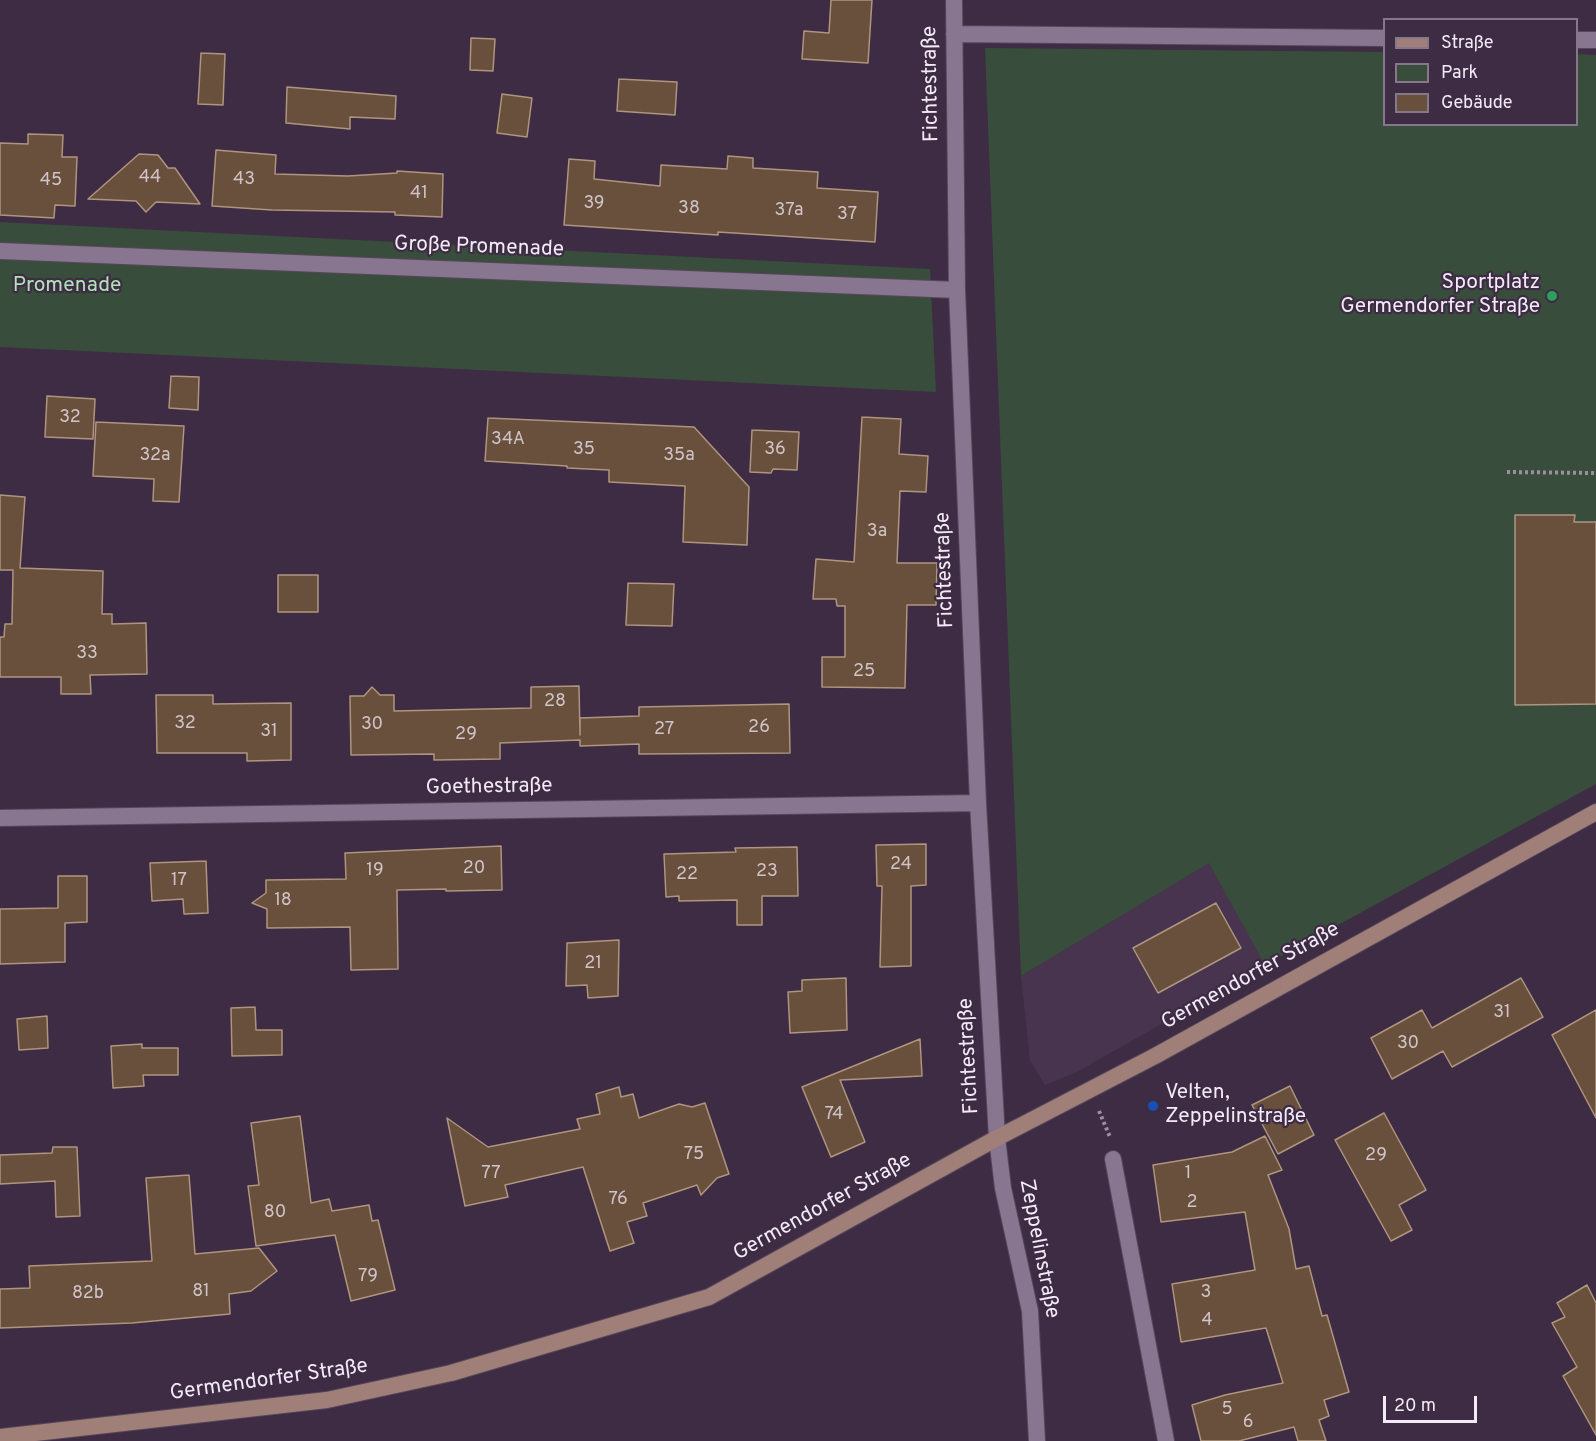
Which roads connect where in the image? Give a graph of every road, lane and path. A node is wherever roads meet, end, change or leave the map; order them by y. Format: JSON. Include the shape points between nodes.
{"nodes":[{"id":1,"x":954,"y":0,"type":"edge"},
{"id":2,"x":954,"y":34,"type":"junction"},
{"id":3,"x":1383,"y":38,"type":"edge"},
{"id":4,"x":1578,"y":40,"type":"edge"},
{"id":5,"x":1596,"y":40,"type":"edge"},
{"id":6,"x":0,"y":251,"type":"edge"},
{"id":7,"x":957,"y":290,"type":"junction"},
{"id":8,"x":1507,"y":472,"type":"dead end"},
{"id":9,"x":1596,"y":473,"type":"edge"},
{"id":10,"x":978,"y":803,"type":"junction"},
{"id":11,"x":1596,"y":812,"type":"edge"},
{"id":12,"x":0,"y":818,"type":"edge"},
{"id":13,"x":1090,"y":1090,"type":"junction"},
{"id":14,"x":997,"y":1138,"type":"junction"},
{"id":15,"x":1113,"y":1159,"type":"joint"},
{"id":16,"x":0,"y":1437,"type":"edge"},
{"id":17,"x":1037,"y":1441,"type":"edge"},
{"id":18,"x":1166,"y":1441,"type":"edge"}],
"edges":[{"from":1,"to":2,"type":"street","name":"Fichtestraße"},
{"from":2,"to":3,"type":"street"},
{"from":2,"to":7,"type":"street","name":"Fichtestraße"},
{"from":4,"to":5,"type":"street"},
{"from":6,"to":7,"type":"street","name":"Große Promenade"},
{"from":7,"to":10,"type":"street","name":"Fichtestraße"},
{"from":8,"to":9,"type":"path"},
{"from":10,"to":12,"type":"street","name":"Goethestraße"},
{"from":10,"to":14,"type":"street","name":"Fichtestraße"},
{"from":11,"to":13,"type":"main road","name":"Germendorfer Straße"},
{"from":13,"to":14,"type":"main road","name":"Germendorfer Straße"},
{"from":13,"to":15,"type":"path","via":[[1110,1133]]},
{"from":14,"to":16,"type":"main road","name":"Germendorfer Straße","via":[[709,1297],[451,1373],[327,1400]]},
{"from":14,"to":17,"type":"street","name":"Zeppelinstraße","via":[[1003,1188],[1030,1311]]},
{"from":15,"to":18,"type":"street"}]}
